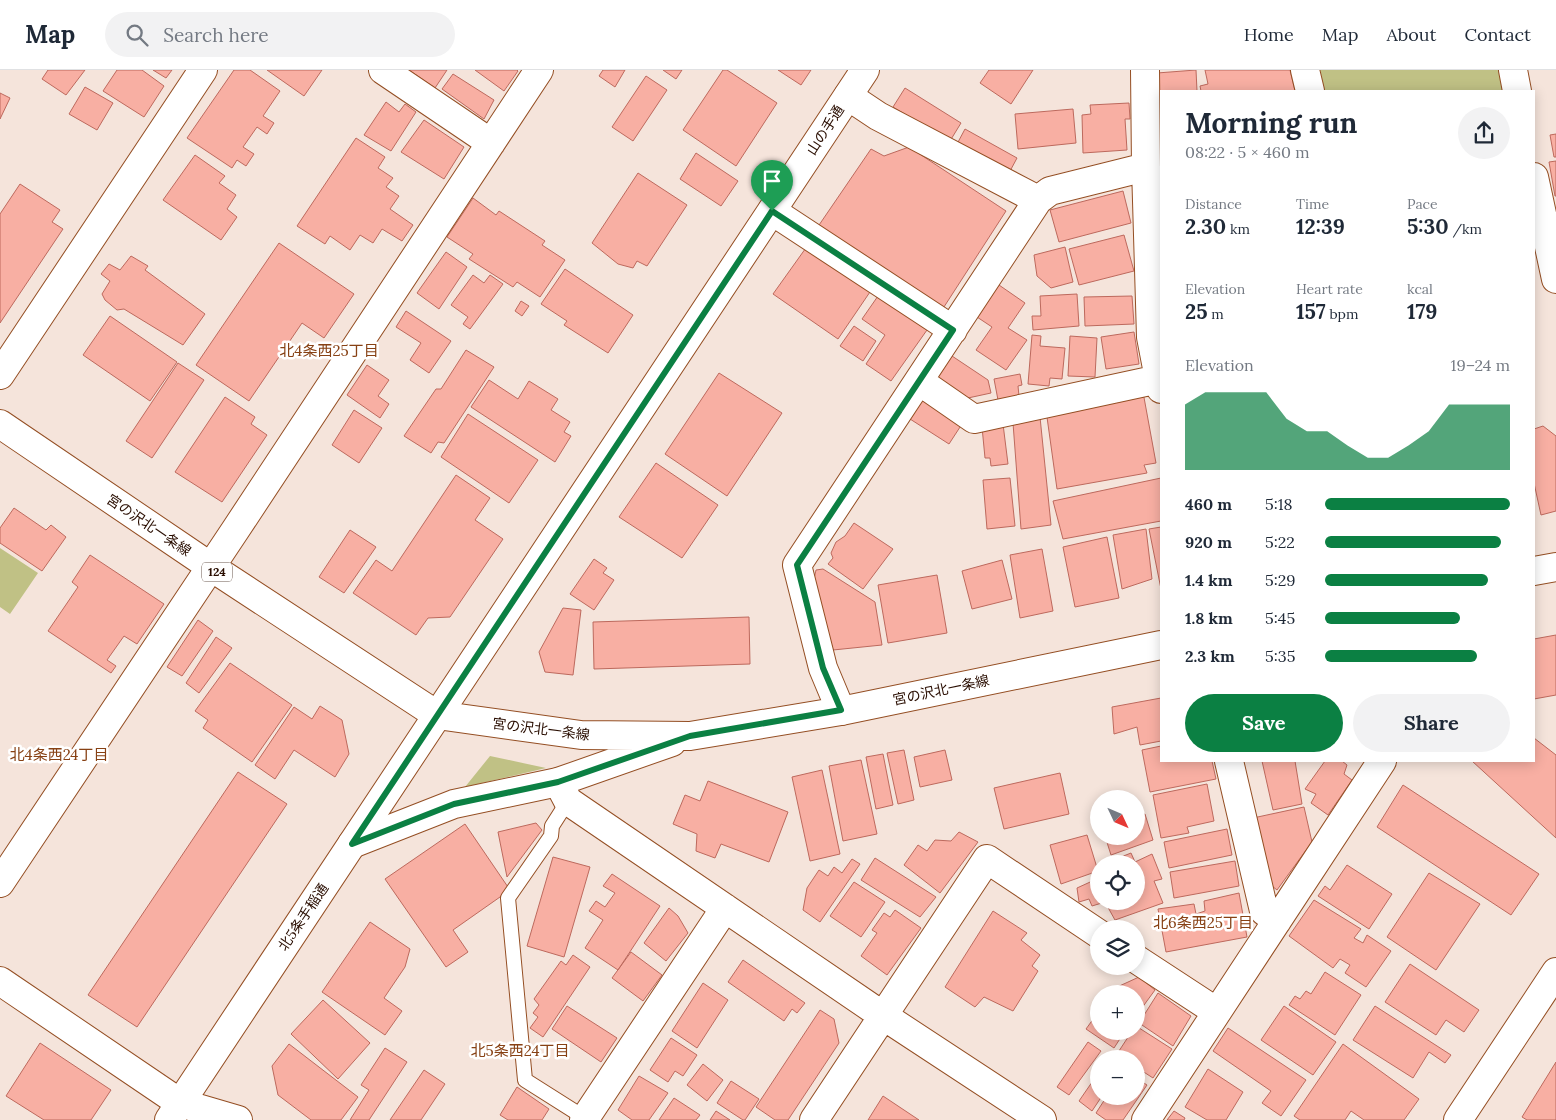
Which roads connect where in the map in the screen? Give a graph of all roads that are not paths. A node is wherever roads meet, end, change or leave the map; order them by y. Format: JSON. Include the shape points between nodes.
{"nodes":[{"id":1,"x":202,"y":70,"type":"edge"},
{"id":2,"x":383,"y":70,"type":"edge"},
{"id":3,"x":539,"y":70,"type":"edge"},
{"id":4,"x":865,"y":70,"type":"edge"},
{"id":5,"x":1146,"y":70,"type":"edge"},
{"id":6,"x":1305,"y":70,"type":"edge"},
{"id":7,"x":1513,"y":70,"type":"edge"},
{"id":8,"x":1310,"y":90,"type":"edge"},
{"id":9,"x":1517,"y":90,"type":"edge"},
{"id":10,"x":848,"y":96,"type":"junction"},
{"id":11,"x":491,"y":143,"type":"junction"},
{"id":12,"x":1146,"y":167,"type":"junction"},
{"id":13,"x":1535,"y":182,"type":"edge"},
{"id":14,"x":1038,"y":200,"type":"junction"},
{"id":15,"x":772,"y":211,"type":"junction"},
{"id":16,"x":1556,"y":279,"type":"edge"},
{"id":17,"x":953,"y":330,"type":"junction"},
{"id":18,"x":0,"y":375,"type":"edge"},
{"id":19,"x":919,"y":381,"type":"junction"},
{"id":20,"x":1160,"y":384,"type":"edge"},
{"id":21,"x":0,"y":424,"type":"edge"},
{"id":22,"x":211,"y":567,"type":"junction"},
{"id":23,"x":1556,"y":567,"type":"edge"},
{"id":24,"x":1535,"y":571,"type":"edge"},
{"id":25,"x":1160,"y":646,"type":"edge"},
{"id":26,"x":841,"y":710,"type":"junction"},
{"id":27,"x":438,"y":715,"type":"junction"},
{"id":28,"x":690,"y":736,"type":"junction"},
{"id":29,"x":1230,"y":762,"type":"edge"},
{"id":30,"x":1381,"y":762,"type":"edge"},
{"id":31,"x":563,"y":792,"type":"junction"},
{"id":32,"x":352,"y":844,"type":"junction"},
{"id":33,"x":0,"y":884,"type":"edge"},
{"id":34,"x":725,"y":908,"type":"junction"},
{"id":35,"x":1277,"y":921,"type":"junction"},
{"id":36,"x":1090,"y":928,"type":"edge"},
{"id":37,"x":1145,"y":965,"type":"edge"},
{"id":38,"x":1555,"y":976,"type":"edge"},
{"id":39,"x":0,"y":981,"type":"edge"},
{"id":40,"x":1217,"y":1012,"type":"junction"},
{"id":41,"x":884,"y":1015,"type":"junction"},
{"id":42,"x":181,"y":1114,"type":"edge"},
{"id":43,"x":585,"y":1119,"type":"edge"},
{"id":44,"x":238,"y":1120,"type":"edge"},
{"id":45,"x":814,"y":1120,"type":"edge"},
{"id":46,"x":1042,"y":1120,"type":"edge"},
{"id":47,"x":1146,"y":1120,"type":"edge"},
{"id":48,"x":1458,"y":1120,"type":"edge"}],
"edges":[{"from":1,"to":18,"type":"street"},
{"from":2,"to":11,"type":"street"},
{"from":3,"to":11,"type":"street"},
{"from":4,"to":10,"type":"street","name":"山の手通"},
{"from":5,"to":12,"type":"street"},
{"from":6,"to":8,"type":"street"},
{"from":7,"to":9,"type":"street"},
{"from":10,"to":14,"type":"street","via":[[878,116]]},
{"from":10,"to":15,"type":"street","name":"山の手通"},
{"from":11,"to":22,"type":"street"},
{"from":12,"to":14,"type":"street","via":[[1050,192]]},
{"from":12,"to":20,"type":"street","via":[[1151,337]]},
{"from":13,"to":16,"type":"street"},
{"from":14,"to":17,"type":"street"},
{"from":15,"to":17,"type":"street"},
{"from":15,"to":27,"type":"street","name":"山の手通"},
{"from":17,"to":19,"type":"street"},
{"from":19,"to":20,"type":"street","via":[[974,419]]},
{"from":19,"to":26,"type":"street","via":[[797,565],[823,668]]},
{"from":21,"to":22,"type":"street","name":"宮の沢北一条線","number":"124"},
{"from":22,"to":27,"type":"street","name":"宮の沢北一条線","number":"124"},
{"from":22,"to":33,"type":"street"},
{"from":23,"to":24,"type":"street"},
{"from":25,"to":26,"type":"street","name":"宮の沢北一条線","number":"124"},
{"from":26,"to":28,"type":"street","name":"宮の沢北一条線","number":"124"},
{"from":27,"to":28,"type":"street","name":"宮の沢北一条線","number":"124","via":[[581,735]]},
{"from":27,"to":32,"type":"street","name":"北5条手稲通"},
{"from":28,"to":31,"type":"street"},
{"from":29,"to":35,"type":"street","via":[[1264,911]]},
{"from":30,"to":35,"type":"street"},
{"from":31,"to":32,"type":"street","via":[[454,804]]},
{"from":31,"to":34,"type":"street"},
{"from":31,"to":43,"type":"lane","via":[[551,836],[508,898],[525,1080]]},
{"from":32,"to":42,"type":"street","name":"北5条手稲通"},
{"from":34,"to":41,"type":"street"},
{"from":34,"to":43,"type":"street"},
{"from":35,"to":40,"type":"street"},
{"from":36,"to":41,"type":"street","via":[[987,859]]},
{"from":37,"to":40,"type":"street"},
{"from":38,"to":48,"type":"street"},
{"from":39,"to":42,"type":"street"},
{"from":40,"to":47,"type":"street"},
{"from":41,"to":45,"type":"street"},
{"from":41,"to":46,"type":"street"},
{"from":42,"to":44,"type":"street"}]}
